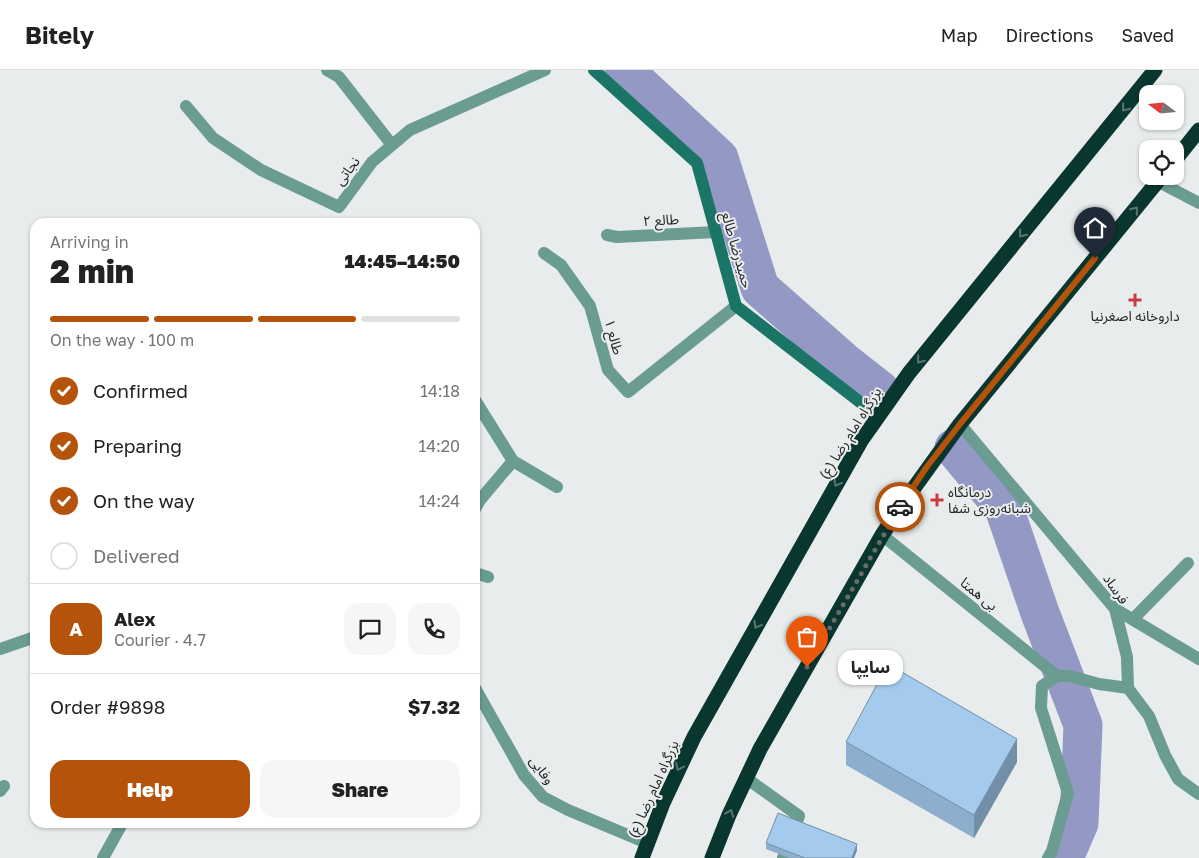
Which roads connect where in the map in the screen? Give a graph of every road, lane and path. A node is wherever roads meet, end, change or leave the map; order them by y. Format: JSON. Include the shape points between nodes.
{"nodes":[{"id":1,"x":327,"y":70,"type":"edge"},
{"id":2,"x":545,"y":70,"type":"edge"},
{"id":3,"x":594,"y":70,"type":"edge"},
{"id":4,"x":1155,"y":70,"type":"edge"},
{"id":5,"x":186,"y":106,"type":"dead end"},
{"id":6,"x":1199,"y":130,"type":"edge"},
{"id":7,"x":392,"y":145,"type":"junction"},
{"id":8,"x":1184,"y":149,"type":"edge"},
{"id":9,"x":1155,"y":185,"type":"edge"},
{"id":10,"x":1170,"y":185,"type":"edge"},
{"id":11,"x":1199,"y":203,"type":"edge"},
{"id":12,"x":716,"y":232,"type":"junction"},
{"id":13,"x":607,"y":235,"type":"dead end"},
{"id":14,"x":544,"y":253,"type":"dead end"},
{"id":15,"x":736,"y":306,"type":"junction"},
{"id":16,"x":480,"y":408,"type":"edge"},
{"id":17,"x":878,"y":416,"type":"junction"},
{"id":18,"x":960,"y":424,"type":"junction"},
{"id":19,"x":513,"y":461,"type":"junction"},
{"id":20,"x":557,"y":487,"type":"dead end"},
{"id":21,"x":480,"y":500,"type":"edge"},
{"id":22,"x":882,"y":535,"type":"junction"},
{"id":23,"x":1188,"y":563,"type":"dead end"},
{"id":24,"x":480,"y":575,"type":"edge"},
{"id":25,"x":488,"y":577,"type":"dead end"},
{"id":26,"x":1115,"y":609,"type":"junction"},
{"id":27,"x":1133,"y":620,"type":"junction"},
{"id":28,"x":30,"y":639,"type":"edge"},
{"id":29,"x":0,"y":649,"type":"edge"},
{"id":30,"x":1199,"y":659,"type":"edge"},
{"id":31,"x":1062,"y":676,"type":"junction"},
{"id":32,"x":1128,"y":688,"type":"junction"},
{"id":33,"x":480,"y":697,"type":"edge"},
{"id":34,"x":746,"y":778,"type":"junction"},
{"id":35,"x":1199,"y":794,"type":"edge"},
{"id":36,"x":120,"y":828,"type":"edge"},
{"id":37,"x":647,"y":842,"type":"junction"},
{"id":38,"x":103,"y":858,"type":"edge"},
{"id":39,"x":642,"y":858,"type":"edge"},
{"id":40,"x":716,"y":858,"type":"edge"},
{"id":41,"x":783,"y":858,"type":"edge"},
{"id":42,"x":1048,"y":858,"type":"edge"}],
"edges":[{"from":1,"to":7,"type":"street","via":[[339,77]]},
{"from":2,"to":7,"type":"street","name":"نجاتی","via":[[410,130]]},
{"from":3,"to":12,"type":"main road","name":"حمیدرضا طالع","via":[[697,164]]},
{"from":4,"to":17,"type":"highway","name":"بزرگراه امام رضا (ع)","one_way":true,"via":[[913,368]]},
{"from":5,"to":7,"type":"street","name":"نجاتی","via":[[213,138],[262,170],[339,207],[372,162]]},
{"from":6,"to":8,"type":"highway"},
{"from":18,"to":9,"type":"highway","one_way":true},
{"from":10,"to":11,"type":"street"},
{"from":12,"to":13,"type":"street","name":"طالع ۲"},
{"from":12,"to":15,"type":"main road","name":"حمیدرضا طالع"},
{"from":14,"to":15,"type":"street","name":"طالع ۱","via":[[560,265],[590,306],[608,370],[628,392]]},
{"from":15,"to":17,"type":"main road","name":"حمیدرضا طالع"},
{"from":16,"to":19,"type":"street"},
{"from":17,"to":37,"type":"highway","name":"بزرگراه امام رضا (ع)","one_way":true,"via":[[694,737]]},
{"from":18,"to":22,"type":"highway","via":[[926,468]]},
{"from":18,"to":26,"type":"street","name":"فرساد"},
{"from":19,"to":20,"type":"street"},
{"from":19,"to":21,"type":"street"},
{"from":22,"to":31,"type":"street","name":"بی همتا"},
{"from":22,"to":34,"type":"highway"},
{"from":23,"to":27,"type":"street"},
{"from":24,"to":25,"type":"street"},
{"from":26,"to":27,"type":"street"},
{"from":26,"to":32,"type":"street","name":"فرساد","via":[[1127,657]]},
{"from":27,"to":30,"type":"street"},
{"from":28,"to":29,"type":"street"},
{"from":31,"to":32,"type":"street"},
{"from":31,"to":42,"type":"street","via":[[1042,686],[1041,708],[1068,793]]},
{"from":32,"to":35,"type":"street","via":[[1149,716],[1178,779]]},
{"from":33,"to":37,"type":"street","name":"وفایی","via":[[524,775],[543,797]]},
{"from":40,"to":34,"type":"highway","one_way":true},
{"from":34,"to":41,"type":"street","via":[[799,816]]},
{"from":36,"to":38,"type":"street"},
{"from":37,"to":39,"type":"highway","name":"بزرگراه امام رضا (ع)"}]}
